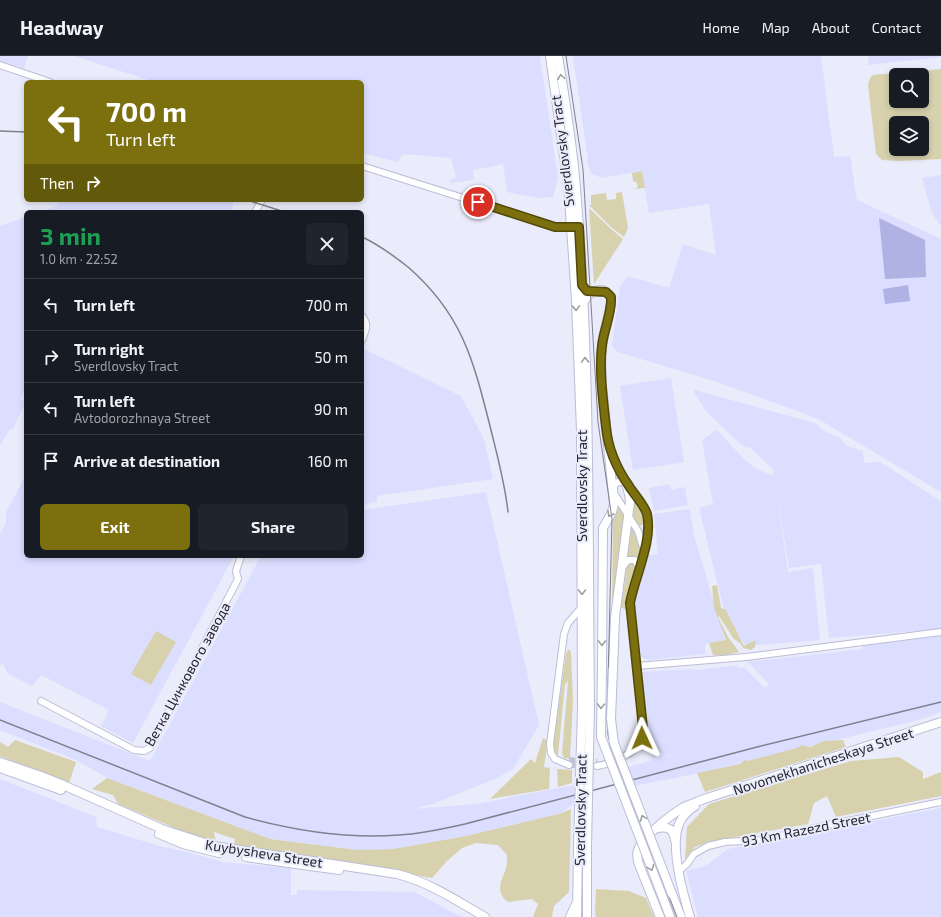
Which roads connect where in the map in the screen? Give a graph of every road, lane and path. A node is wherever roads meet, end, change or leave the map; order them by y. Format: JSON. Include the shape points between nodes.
{"nodes":[{"id":1,"x":550,"y":56,"type":"edge"},
{"id":2,"x":558,"y":56,"type":"edge"},
{"id":3,"x":0,"y":65,"type":"edge"},
{"id":4,"x":44,"y":80,"type":"edge"},
{"id":5,"x":364,"y":167,"type":"edge"},
{"id":6,"x":575,"y":227,"type":"junction"},
{"id":7,"x":582,"y":285,"type":"junction"},
{"id":8,"x":591,"y":292,"type":"junction"},
{"id":9,"x":583,"y":305,"type":"junction"},
{"id":10,"x":364,"y":318,"type":"edge"},
{"id":11,"x":364,"y":334,"type":"edge"},
{"id":12,"x":607,"y":434,"type":"junction"},
{"id":13,"x":627,"y":484,"type":"junction"},
{"id":14,"x":614,"y":493,"type":"junction"},
{"id":15,"x":630,"y":519,"type":"junction"},
{"id":16,"x":647,"y":519,"type":"junction"},
{"id":17,"x":644,"y":551,"type":"junction"},
{"id":18,"x":240,"y":558,"type":"edge"},
{"id":19,"x":639,"y":568,"type":"junction"},
{"id":20,"x":621,"y":569,"type":"junction"},
{"id":21,"x":582,"y":607,"type":"junction"},
{"id":22,"x":941,"y":632,"type":"edge"},
{"id":23,"x":637,"y":666,"type":"junction"},
{"id":24,"x":41,"y":701,"type":"dead end"},
{"id":25,"x":586,"y":708,"type":"junction"},
{"id":26,"x":941,"y":722,"type":"edge"},
{"id":27,"x":0,"y":762,"type":"edge"},
{"id":28,"x":569,"y":762,"type":"tunnel mouth"},
{"id":29,"x":597,"y":764,"type":"tunnel mouth"},
{"id":30,"x":0,"y":768,"type":"edge"},
{"id":31,"x":704,"y":799,"type":"junction"},
{"id":32,"x":941,"y":802,"type":"edge"},
{"id":33,"x":657,"y":828,"type":"junction"},
{"id":34,"x":161,"y":831,"type":"junction"},
{"id":35,"x":676,"y":845,"type":"junction"},
{"id":36,"x":341,"y":868,"type":"junction"},
{"id":37,"x":680,"y":870,"type":"junction"},
{"id":38,"x":578,"y":899,"type":"junction"},
{"id":39,"x":659,"y":916,"type":"edge"},
{"id":40,"x":480,"y":917,"type":"edge"},
{"id":41,"x":485,"y":917,"type":"edge"},
{"id":42,"x":570,"y":917,"type":"edge"},
{"id":43,"x":577,"y":917,"type":"edge"},
{"id":44,"x":588,"y":917,"type":"edge"},
{"id":45,"x":670,"y":917,"type":"edge"},
{"id":46,"x":681,"y":917,"type":"edge"},
{"id":47,"x":690,"y":917,"type":"edge"}],
"edges":[{"from":1,"to":6,"type":"main road","name":"Sverdlovsky Tract"},
{"from":6,"to":2,"type":"main road","name":"Sverdlovsky Tract","one_way":true,"via":[[575,171]]},
{"from":3,"to":4,"type":"street"},
{"from":5,"to":6,"type":"street","via":[[555,227]]},
{"from":6,"to":7,"type":"main road","name":"Sverdlovsky Tract"},
{"from":6,"to":21,"type":"main road","name":"Sverdlovsky Tract","one_way":true,"via":[[581,431]]},
{"from":7,"to":8,"type":"main road"},
{"from":7,"to":9,"type":"main road","name":"Sverdlovsky Tract"},
{"from":8,"to":9,"type":"main road"},
{"from":8,"to":12,"type":"main road","via":[[606,292],[611,297],[602,356]]},
{"from":25,"to":9,"type":"main road","name":"Sverdlovsky Tract","one_way":true,"via":[[587,428]]},
{"from":10,"to":11,"type":"street","via":[[367,325]]},
{"from":12,"to":13,"type":"main road","via":[[614,459]]},
{"from":12,"to":14,"type":"main road"},
{"from":13,"to":14,"type":"street","via":[[618,482],[614,486]]},
{"from":13,"to":15,"type":"main road"},
{"from":13,"to":16,"type":"street","via":[[647,513]]},
{"from":14,"to":15,"type":"street"},
{"from":14,"to":45,"type":"main road","one_way":true,"bridge":true,"via":[[613,508],[603,528],[601,737]]},
{"from":15,"to":16,"type":"street","via":[[640,527]]},
{"from":15,"to":17,"type":"street","via":[[641,538]]},
{"from":15,"to":20,"type":"main road"},
{"from":16,"to":17,"type":"street"},
{"from":17,"to":19,"type":"street"},
{"from":18,"to":24,"type":"street","name":"Ветка Цинкового завода","via":[[236,570],[238,579],[150,748],[144,751],[134,750]]},
{"from":19,"to":20,"type":"street","via":[[632,559],[625,562]]},
{"from":19,"to":23,"type":"street","via":[[630,603]]},
{"from":46,"to":20,"type":"main road","one_way":true,"bridge":true,"via":[[614,743],[611,719],[615,617]]},
{"from":21,"to":25,"type":"main road","name":"Sverdlovsky Tract"},
{"from":21,"to":28,"type":"street","via":[[568,623],[564,634],[550,744],[555,759]]},
{"from":22,"to":23,"type":"street","via":[[746,656]]},
{"from":23,"to":29,"type":"street","via":[[643,728],[640,743],[624,756],[605,765]]},
{"from":25,"to":38,"type":"main road","name":"Sverdlovsky Tract","bridge":true,"via":[[578,847]]},
{"from":25,"to":44,"type":"main road","name":"Sverdlovsky Tract","bridge":true},
{"from":26,"to":31,"type":"main road","name":"Novomekhanicheskaya Street"},
{"from":27,"to":34,"type":"main road","name":"Kuybysheva Street","via":[[48,778]]},
{"from":30,"to":34,"type":"main road","name":"Kuybysheva Street"},
{"from":31,"to":33,"type":"main road","name":"Novomekhanicheskaya Street","via":[[684,807]]},
{"from":31,"to":35,"type":"main road","via":[[688,811],[679,822]]},
{"from":32,"to":37,"type":"street","name":"93 Km Razezd Street","via":[[762,840],[725,842],[708,846],[694,854]]},
{"from":33,"to":35,"type":"main road","via":[[665,826],[673,832]]},
{"from":33,"to":39,"type":"main road","name":"Novomekhanicheskaya Street","via":[[643,840],[637,854]]},
{"from":34,"to":36,"type":"main road","name":"Kuybysheva Street","via":[[214,846]]},
{"from":35,"to":37,"type":"main road"},
{"from":36,"to":40,"type":"main road","name":"Kuybysheva Street","via":[[414,883]]},
{"from":36,"to":41,"type":"main road","name":"Kuybysheva Street","via":[[410,877]]},
{"from":37,"to":47,"type":"main road"},
{"from":38,"to":42,"type":"main road"},
{"from":38,"to":43,"type":"main road","name":"Sverdlovsky Tract"}]}
